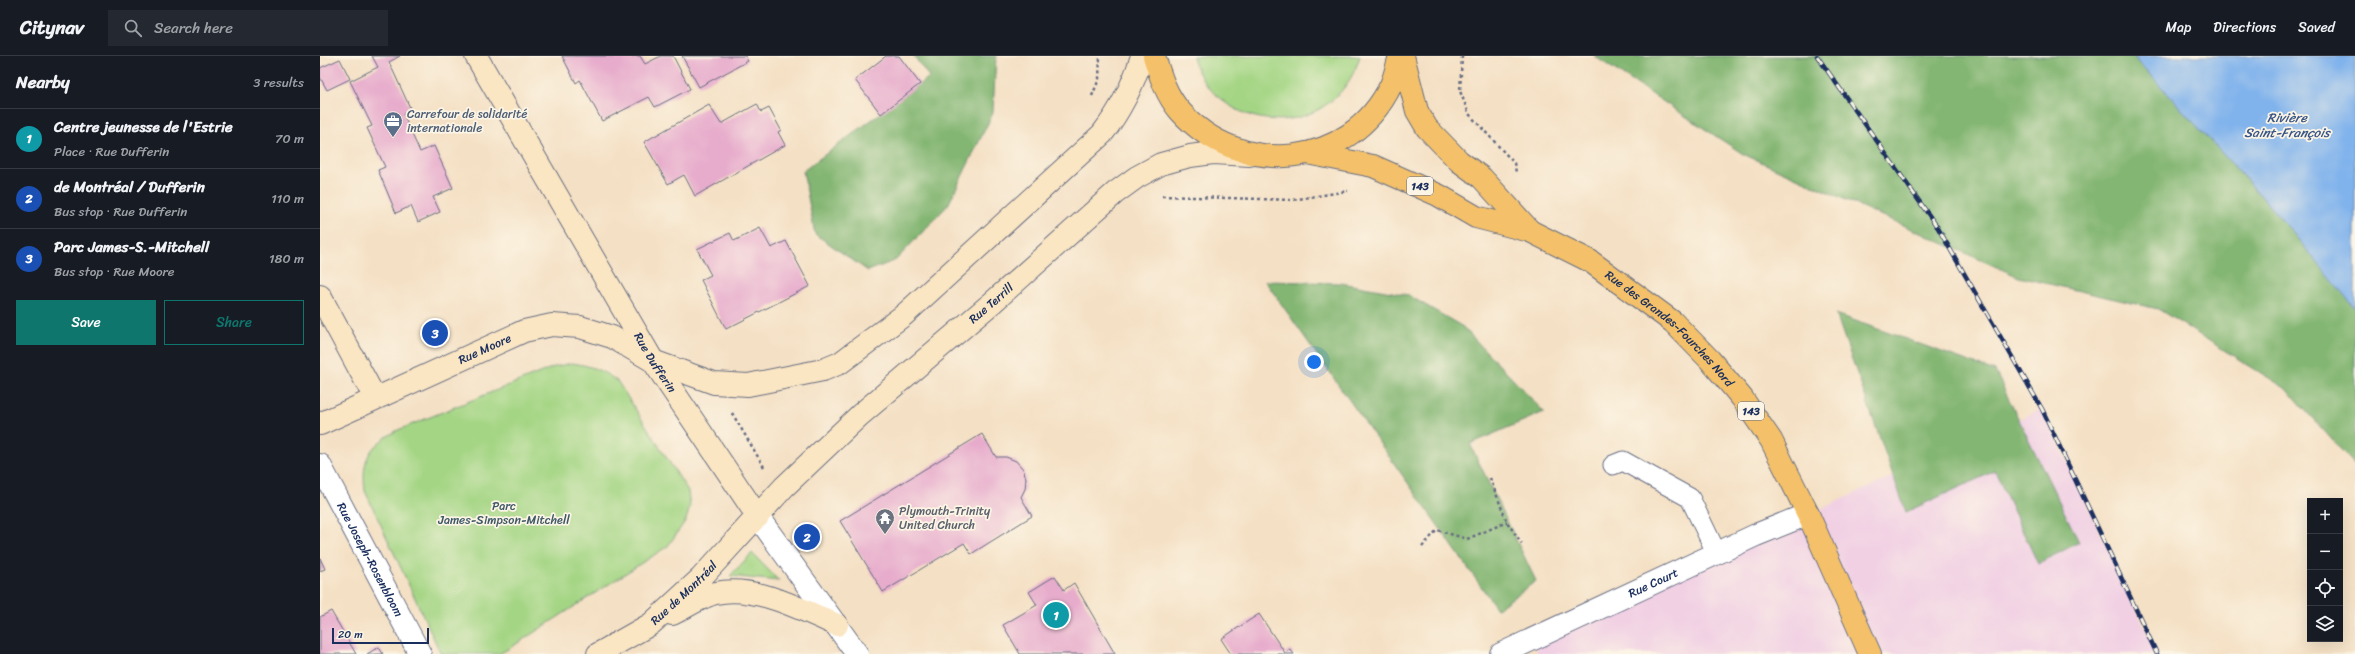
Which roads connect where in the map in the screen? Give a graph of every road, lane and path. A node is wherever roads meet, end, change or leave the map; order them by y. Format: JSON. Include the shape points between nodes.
{"nodes":[{"id":1,"x":476,"y":56,"type":"edge"},
{"id":2,"x":1142,"y":56,"type":"edge"},
{"id":3,"x":1154,"y":56,"type":"edge"},
{"id":4,"x":1400,"y":56,"type":"edge"},
{"id":5,"x":1403,"y":56,"type":"edge"},
{"id":6,"x":1462,"y":56,"type":"edge"},
{"id":7,"x":1469,"y":114,"type":"dead end"},
{"id":8,"x":1307,"y":154,"type":"junction"},
{"id":9,"x":1256,"y":155,"type":"junction"},
{"id":10,"x":1355,"y":192,"type":"dead end"},
{"id":11,"x":1159,"y":196,"type":"dead end"},
{"id":12,"x":1530,"y":231,"type":"junction"},
{"id":13,"x":320,"y":296,"type":"edge"},
{"id":14,"x":653,"y":361,"type":"junction"},
{"id":15,"x":375,"y":398,"type":"junction"},
{"id":16,"x":731,"y":412,"type":"dead end"},
{"id":17,"x":320,"y":424,"type":"edge"},
{"id":18,"x":320,"y":465,"type":"edge"},
{"id":19,"x":1612,"y":465,"type":"dead end"},
{"id":20,"x":765,"y":468,"type":"dead end"},
{"id":21,"x":1490,"y":478,"type":"dead end"},
{"id":22,"x":1808,"y":514,"type":"junction"},
{"id":23,"x":758,"y":517,"type":"junction"},
{"id":24,"x":1507,"y":522,"type":"junction"},
{"id":25,"x":1522,"y":544,"type":"dead end"},
{"id":26,"x":1422,"y":547,"type":"dead end"},
{"id":27,"x":1717,"y":554,"type":"junction"},
{"id":28,"x":651,"y":624,"type":"junction"},
{"id":29,"x":837,"y":625,"type":"junction"},
{"id":30,"x":420,"y":654,"type":"edge"},
{"id":31,"x":598,"y":654,"type":"edge"},
{"id":32,"x":857,"y":654,"type":"edge"},
{"id":33,"x":1501,"y":654,"type":"edge"},
{"id":34,"x":1870,"y":654,"type":"edge"}],
"edges":[{"from":1,"to":14,"type":"street","name":"Rue Dufferin"},
{"from":2,"to":14,"type":"street","via":[[1130,93],[1115,117],[1097,138],[904,315],[840,363],[823,370],[748,385],[714,383]]},
{"from":3,"to":9,"type":"main road","number":"143","via":[[1163,84],[1184,115],[1201,131],[1227,147]]},
{"from":4,"to":8,"type":"main road","number":"143","via":[[1391,85],[1370,116],[1341,140]]},
{"from":5,"to":12,"type":"main road","name":"Rue des Grandes-Fourches Nord","number":"143","via":[[1417,111],[1427,128],[1455,157],[1482,178]]},
{"from":6,"to":7,"type":"path","via":[[1460,92]]},
{"from":8,"to":9,"type":"main road","number":"143","via":[[1281,157]]},
{"from":8,"to":12,"type":"main road","name":"Rue des Grandes-Fourches Nord","number":"143","via":[[1374,166],[1431,192],[1476,217]]},
{"from":9,"to":23,"type":"street","name":"Rue Terrill","via":[[1213,153],[1190,156],[1161,164],[1137,177],[1115,193],[993,302],[860,415],[784,487]]},
{"from":10,"to":11,"type":"path","via":[[1292,200]]},
{"from":12,"to":22,"type":"main road","name":"Rue des Grandes-Fourches Nord","number":"143","via":[[1590,261],[1673,322],[1742,398],[1771,440]]},
{"from":13,"to":15,"type":"street"},
{"from":14,"to":15,"type":"street","name":"Rue Moore","via":[[612,337],[580,327],[552,325],[524,331]]},
{"from":14,"to":23,"type":"street","name":"Rue Dufferin"},
{"from":15,"to":17,"type":"street","name":"Rue Moore"},
{"from":16,"to":20,"type":"path"},
{"from":18,"to":30,"type":"street","name":"Rue Joseph-Rosenbloom"},
{"from":19,"to":27,"type":"lane","via":[[1623,460],[1690,498]]},
{"from":21,"to":24,"type":"path"},
{"from":22,"to":27,"type":"street","name":"Rue Court"},
{"from":22,"to":34,"type":"main road","name":"Rue des Grandes-Fourches Nord","number":"143"},
{"from":23,"to":28,"type":"street","name":"Rue de Montréal","via":[[701,578]]},
{"from":23,"to":29,"type":"street","name":"Rue Dufferin"},
{"from":24,"to":25,"type":"path"},
{"from":24,"to":26,"type":"path","via":[[1467,539],[1438,530]]},
{"from":27,"to":33,"type":"street","name":"Rue Court"},
{"from":28,"to":29,"type":"street","via":[[716,592],[753,592],[796,606]]},
{"from":28,"to":31,"type":"street","name":"Rue de Montréal"},
{"from":29,"to":32,"type":"street","name":"Rue Dufferin"}]}
